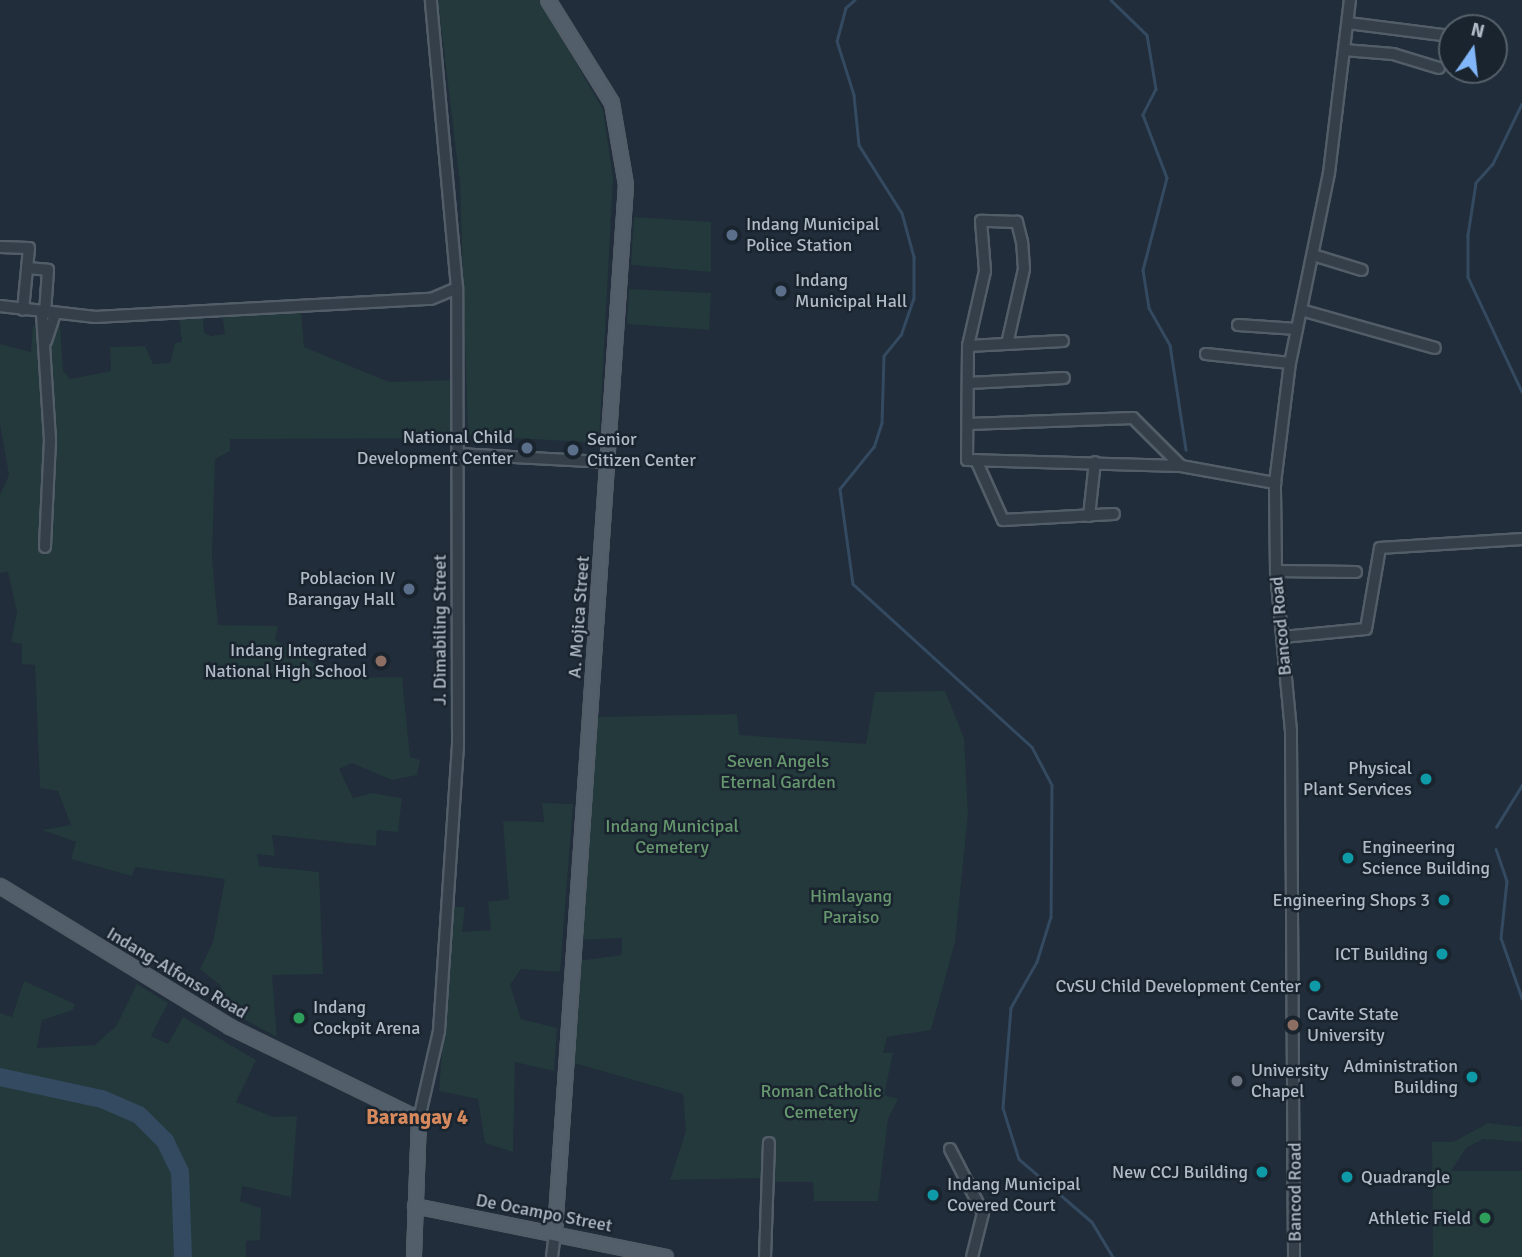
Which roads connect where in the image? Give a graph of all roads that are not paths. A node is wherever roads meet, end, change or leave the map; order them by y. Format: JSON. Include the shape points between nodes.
{"nodes":[{"id":1,"x":431,"y":0,"type":"edge"},
{"id":2,"x":548,"y":0,"type":"edge"},
{"id":3,"x":1350,"y":0,"type":"edge"},
{"id":4,"x":1348,"y":23,"type":"junction"},
{"id":5,"x":1438,"y":34,"type":"edge"},
{"id":6,"x":1345,"y":50,"type":"junction"},
{"id":7,"x":1438,"y":68,"type":"edge"},
{"id":8,"x":0,"y":247,"type":"edge"},
{"id":9,"x":1313,"y":255,"type":"junction"},
{"id":10,"x":27,"y":268,"type":"junction"},
{"id":11,"x":1362,"y":270,"type":"dead end"},
{"id":12,"x":457,"y":288,"type":"junction"},
{"id":13,"x":0,"y":306,"type":"edge"},
{"id":14,"x":23,"y":310,"type":"junction"},
{"id":15,"x":1301,"y":310,"type":"junction"},
{"id":16,"x":48,"y":314,"type":"junction"},
{"id":17,"x":1238,"y":325,"type":"dead end"},
{"id":18,"x":1297,"y":328,"type":"junction"},
{"id":19,"x":1063,"y":341,"type":"dead end"},
{"id":20,"x":1007,"y":344,"type":"junction"},
{"id":21,"x":968,"y":346,"type":"junction"},
{"id":22,"x":1435,"y":348,"type":"dead end"},
{"id":23,"x":1206,"y":354,"type":"dead end"},
{"id":24,"x":1290,"y":363,"type":"junction"},
{"id":25,"x":1064,"y":378,"type":"dead end"},
{"id":26,"x":969,"y":383,"type":"junction"},
{"id":27,"x":968,"y":424,"type":"junction"},
{"id":28,"x":458,"y":454,"type":"junction"},
{"id":29,"x":976,"y":460,"type":"junction"},
{"id":30,"x":608,"y":462,"type":"junction"},
{"id":31,"x":1095,"y":462,"type":"junction"},
{"id":32,"x":1181,"y":466,"type":"junction"},
{"id":33,"x":1275,"y":483,"type":"junction"},
{"id":34,"x":1114,"y":514,"type":"dead end"},
{"id":35,"x":1089,"y":516,"type":"junction"},
{"id":36,"x":1522,"y":539,"type":"edge"},
{"id":37,"x":46,"y":547,"type":"dead end"},
{"id":38,"x":1276,"y":571,"type":"junction"},
{"id":39,"x":1356,"y":572,"type":"dead end"},
{"id":40,"x":1283,"y":637,"type":"junction"},
{"id":41,"x":0,"y":886,"type":"edge"},
{"id":42,"x":419,"y":1119,"type":"junction"},
{"id":43,"x":769,"y":1143,"type":"dead end"},
{"id":44,"x":950,"y":1149,"type":"dead end"},
{"id":45,"x":415,"y":1206,"type":"junction"},
{"id":46,"x":555,"y":1231,"type":"junction"},
{"id":47,"x":414,"y":1257,"type":"edge"},
{"id":48,"x":552,"y":1257,"type":"edge"},
{"id":49,"x":666,"y":1257,"type":"edge"},
{"id":50,"x":765,"y":1257,"type":"edge"},
{"id":51,"x":972,"y":1257,"type":"edge"},
{"id":52,"x":1294,"y":1257,"type":"edge"}],
"edges":[{"from":1,"to":12,"type":"street","name":"J. Dimabiling Street"},
{"from":2,"to":30,"type":"main road","name":"A. Mojica Street","via":[[607,90],[623,146]]},
{"from":3,"to":4,"type":"street","name":"Bancod Road"},
{"from":4,"to":5,"type":"street"},
{"from":4,"to":6,"type":"street","name":"Bancod Road"},
{"from":6,"to":7,"type":"street","via":[[1393,54]]},
{"from":6,"to":9,"type":"street","name":"Bancod Road"},
{"from":8,"to":10,"type":"street","via":[[32,251]]},
{"from":9,"to":11,"type":"street"},
{"from":9,"to":15,"type":"street","name":"Bancod Road"},
{"from":10,"to":14,"type":"street"},
{"from":10,"to":16,"type":"street","via":[[48,270]]},
{"from":12,"to":16,"type":"street","via":[[430,299]]},
{"from":12,"to":28,"type":"street","name":"J. Dimabiling Street"},
{"from":13,"to":14,"type":"street"},
{"from":14,"to":16,"type":"street"},
{"from":15,"to":18,"type":"street","name":"Bancod Road"},
{"from":15,"to":22,"type":"street"},
{"from":16,"to":37,"type":"street"},
{"from":17,"to":18,"type":"street"},
{"from":18,"to":24,"type":"street","name":"Bancod Road"},
{"from":19,"to":20,"type":"street"},
{"from":20,"to":21,"type":"street"},
{"from":20,"to":21,"type":"street","via":[[1024,269],[1022,243],[1017,222],[981,221],[985,271]]},
{"from":21,"to":26,"type":"street"},
{"from":23,"to":24,"type":"street"},
{"from":24,"to":33,"type":"street","name":"Bancod Road"},
{"from":25,"to":26,"type":"street"},
{"from":26,"to":27,"type":"street"},
{"from":27,"to":29,"type":"street","via":[[967,460]]},
{"from":27,"to":32,"type":"street","via":[[1133,418]]},
{"from":28,"to":30,"type":"street"},
{"from":28,"to":42,"type":"street","name":"J. Dimabiling Street","via":[[457,773],[437,1054]]},
{"from":29,"to":31,"type":"street"},
{"from":29,"to":35,"type":"street","via":[[1003,520]]},
{"from":30,"to":46,"type":"main road","name":"A. Mojica Street"},
{"from":31,"to":32,"type":"street"},
{"from":31,"to":35,"type":"street"},
{"from":32,"to":33,"type":"street"},
{"from":33,"to":38,"type":"street","name":"Bancod Road"},
{"from":34,"to":35,"type":"street"},
{"from":36,"to":40,"type":"street","via":[[1380,548],[1366,629]]},
{"from":38,"to":39,"type":"street"},
{"from":38,"to":40,"type":"street","name":"Bancod Road"},
{"from":40,"to":52,"type":"street","name":"Bancod Road","via":[[1291,758]]},
{"from":41,"to":42,"type":"main road","name":"Indang-Alfonso Road","via":[[230,1027]]},
{"from":42,"to":45,"type":"main road","name":"J. Dimabiling Street"},
{"from":43,"to":50,"type":"street"},
{"from":44,"to":51,"type":"street","via":[[983,1213]]},
{"from":45,"to":46,"type":"main road","name":"De Ocampo Street"},
{"from":45,"to":47,"type":"main road","name":"J. Dimabiling Street"},
{"from":46,"to":48,"type":"street","name":"A. Mojica Street"},
{"from":46,"to":49,"type":"main road","name":"De Ocampo Street"}]}
